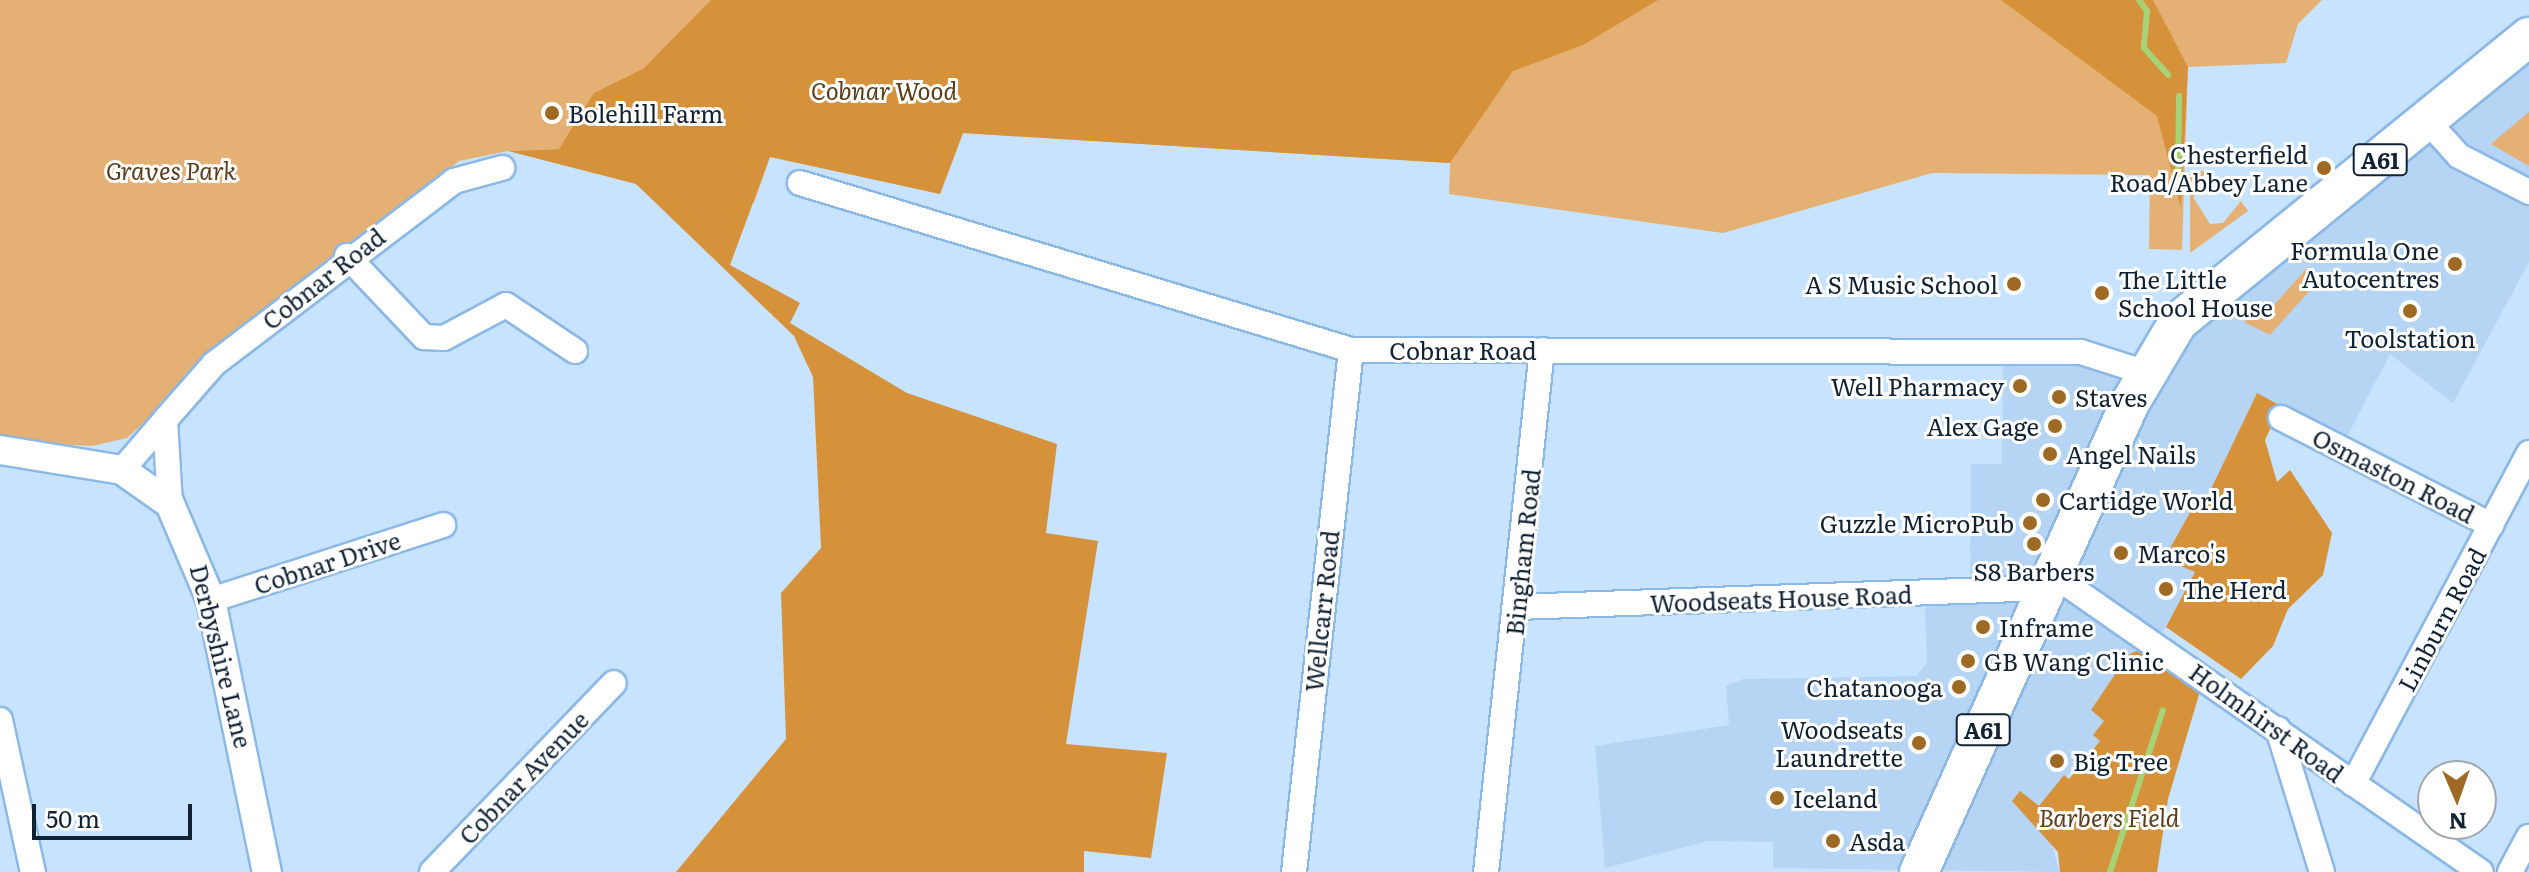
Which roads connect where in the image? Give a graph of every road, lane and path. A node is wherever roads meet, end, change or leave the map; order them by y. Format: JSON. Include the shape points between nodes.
{"nodes":[{"id":1,"x":2529,"y":37,"type":"edge"},
{"id":2,"x":2529,"y":71,"type":"edge"},
{"id":3,"x":2430,"y":124,"type":"junction"},
{"id":4,"x":502,"y":168,"type":"dead end"},
{"id":5,"x":800,"y":183,"type":"dead end"},
{"id":6,"x":2529,"y":192,"type":"edge"},
{"id":7,"x":347,"y":256,"type":"junction"},
{"id":8,"x":1351,"y":350,"type":"junction"},
{"id":9,"x":1542,"y":350,"type":"junction"},
{"id":10,"x":575,"y":351,"type":"dead end"},
{"id":11,"x":2147,"y":373,"type":"junction"},
{"id":12,"x":165,"y":420,"type":"junction"},
{"id":13,"x":2288,"y":429,"type":"dead end"},
{"id":14,"x":0,"y":450,"type":"edge"},
{"id":15,"x":2529,"y":453,"type":"edge"},
{"id":16,"x":122,"y":470,"type":"junction"},
{"id":17,"x":170,"y":504,"type":"junction"},
{"id":18,"x":443,"y":525,"type":"dead end"},
{"id":19,"x":2491,"y":525,"type":"junction"},
{"id":20,"x":2049,"y":581,"type":"junction"},
{"id":21,"x":211,"y":600,"type":"junction"},
{"id":22,"x":1517,"y":607,"type":"junction"},
{"id":23,"x":614,"y":683,"type":"dead end"},
{"id":24,"x":0,"y":720,"type":"edge"},
{"id":25,"x":2278,"y":729,"type":"junction"},
{"id":26,"x":2353,"y":784,"type":"junction"},
{"id":27,"x":2529,"y":837,"type":"edge"},
{"id":28,"x":33,"y":872,"type":"edge"},
{"id":29,"x":267,"y":872,"type":"edge"},
{"id":30,"x":432,"y":872,"type":"edge"},
{"id":31,"x":1294,"y":872,"type":"edge"},
{"id":32,"x":1486,"y":872,"type":"edge"},
{"id":33,"x":1919,"y":872,"type":"edge"},
{"id":34,"x":2322,"y":872,"type":"edge"},
{"id":35,"x":2481,"y":872,"type":"edge"},
{"id":36,"x":2510,"y":872,"type":"edge"}],
"edges":[{"from":1,"to":3,"type":"highway","number":"A61","via":[[2460,89]]},
{"from":2,"to":3,"type":"highway","number":"A61","via":[[2473,109]]},
{"from":3,"to":6,"type":"street","via":[[2459,156]]},
{"from":3,"to":11,"type":"highway","number":"A61","via":[[2195,302]]},
{"from":4,"to":7,"type":"street","name":"Cobnar Road","via":[[454,181]]},
{"from":5,"to":8,"type":"street","name":"Cobnar Road"},
{"from":7,"to":10,"type":"street","via":[[424,337],[444,338],[506,305]]},
{"from":7,"to":12,"type":"street","name":"Cobnar Road","via":[[214,364]]},
{"from":8,"to":9,"type":"street","name":"Cobnar Road"},
{"from":8,"to":31,"type":"street","name":"Wellcarr Road"},
{"from":9,"to":11,"type":"street","name":"Cobnar Road","via":[[2081,352]]},
{"from":9,"to":22,"type":"street","name":"Bingham Road"},
{"from":11,"to":20,"type":"highway","number":"A61"},
{"from":12,"to":16,"type":"street","name":"Cobnar Road"},
{"from":12,"to":17,"type":"street"},
{"from":13,"to":19,"type":"street","name":"Osmaston Road"},
{"from":14,"to":16,"type":"street"},
{"from":15,"to":19,"type":"street","name":"Linburn Road"},
{"from":16,"to":17,"type":"street"},
{"from":17,"to":21,"type":"street","name":"Derbyshire Lane"},
{"from":18,"to":21,"type":"street","name":"Cobnar Drive"},
{"from":19,"to":26,"type":"street","name":"Linburn Road"},
{"from":20,"to":22,"type":"street","name":"Woodseats House Road"},
{"from":20,"to":25,"type":"street","name":"Holmhirst Road"},
{"from":20,"to":33,"type":"highway","number":"A61"},
{"from":21,"to":29,"type":"street","name":"Derbyshire Lane"},
{"from":22,"to":32,"type":"street","name":"Bingham Road"},
{"from":23,"to":30,"type":"street","name":"Cobnar Avenue"},
{"from":24,"to":28,"type":"street"},
{"from":25,"to":26,"type":"street","name":"Holmhirst Road"},
{"from":25,"to":34,"type":"street"},
{"from":26,"to":35,"type":"street","name":"Holmhirst Road"},
{"from":27,"to":36,"type":"street"}]}
